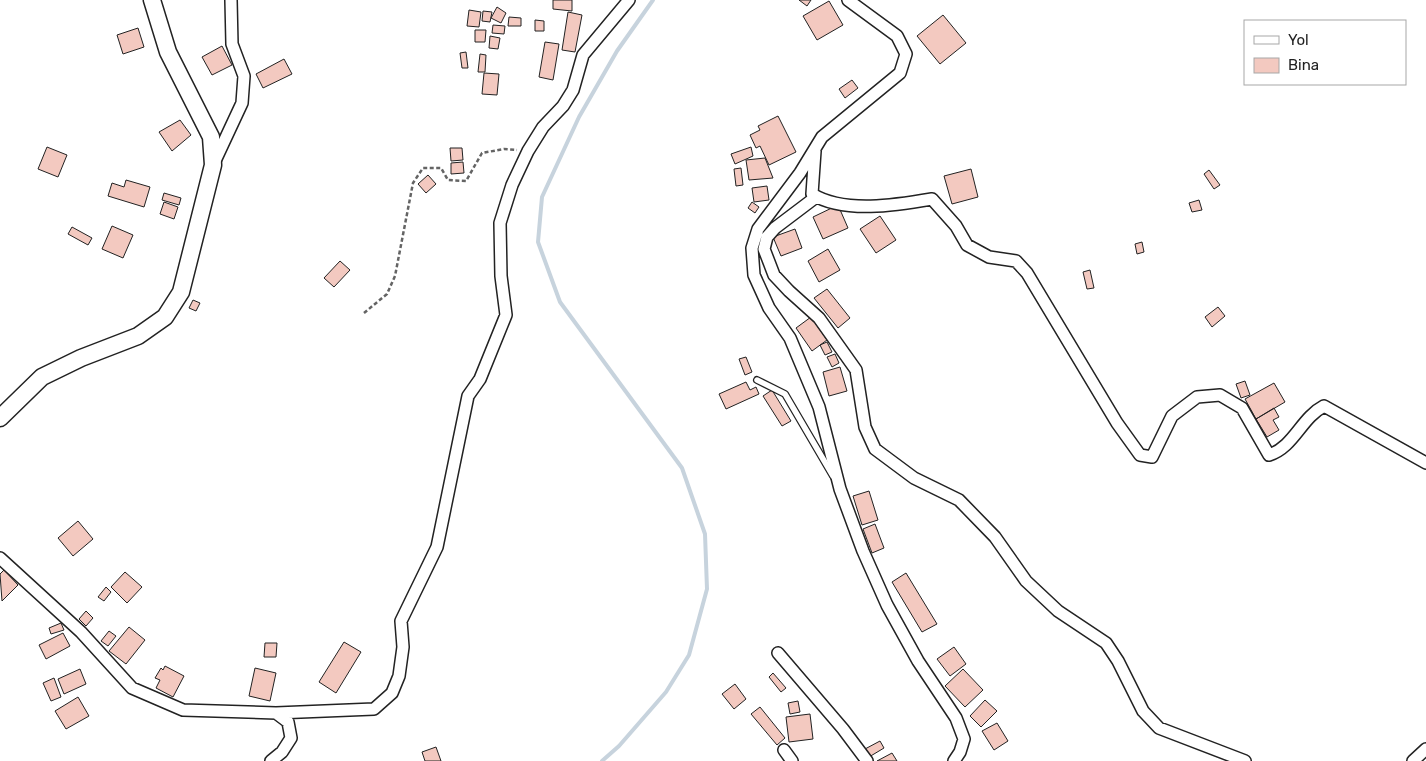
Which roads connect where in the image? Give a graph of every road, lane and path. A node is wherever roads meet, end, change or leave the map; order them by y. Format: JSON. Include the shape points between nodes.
{"nodes":[{"id":1,"x":152,"y":0,"type":"edge"},
{"id":2,"x":231,"y":0,"type":"edge"},
{"id":3,"x":629,"y":0,"type":"edge"},
{"id":4,"x":848,"y":0,"type":"edge"},
{"id":5,"x":816,"y":147,"type":"junction"},
{"id":6,"x":528,"y":151,"type":"junction"},
{"id":7,"x":213,"y":165,"type":"junction"},
{"id":8,"x":816,"y":197,"type":"junction"},
{"id":9,"x":364,"y":313,"type":"dead end"},
{"id":10,"x":757,"y":380,"type":"dead end"},
{"id":11,"x":0,"y":418,"type":"edge"},
{"id":12,"x":1426,"y":463,"type":"edge"},
{"id":13,"x":840,"y":489,"type":"junction"},
{"id":14,"x":0,"y":558,"type":"edge"},
{"id":15,"x":778,"y":653,"type":"dead end"},
{"id":16,"x":276,"y":713,"type":"junction"},
{"id":17,"x":1426,"y":749,"type":"edge"},
{"id":18,"x":784,"y":750,"type":"dead end"},
{"id":19,"x":271,"y":761,"type":"edge"},
{"id":20,"x":792,"y":761,"type":"edge"},
{"id":21,"x":867,"y":761,"type":"edge"},
{"id":22,"x":954,"y":761,"type":"edge"},
{"id":23,"x":1245,"y":761,"type":"edge"},
{"id":24,"x":1412,"y":761,"type":"edge"}],
"edges":[{"from":1,"to":7,"type":"street","via":[[168,52],[211,137]]},
{"from":2,"to":7,"type":"street","via":[[232,44],[244,76],[242,103]]},
{"from":3,"to":6,"type":"street","via":[[583,55],[573,90]]},
{"from":4,"to":5,"type":"street","via":[[897,36],[906,54],[900,73],[822,136]]},
{"from":5,"to":8,"type":"street","via":[[812,194]]},
{"from":5,"to":13,"type":"street","via":[[758,229],[752,248],[754,275],[769,308],[790,338],[819,407]]},
{"from":6,"to":9,"type":"path","via":[[504,149],[482,153],[466,181],[448,180],[441,168],[423,168],[413,183],[395,276],[387,294]]},
{"from":6,"to":16,"type":"street","via":[[512,185],[500,224],[506,315],[480,379],[468,396],[437,547],[401,621],[402,656],[392,693],[374,709]]},
{"from":7,"to":11,"type":"street","via":[[181,292],[165,317],[138,336],[42,377]]},
{"from":8,"to":12,"type":"street","via":[[877,208],[932,199],[968,244],[989,257],[1016,261],[1027,273],[1117,423],[1140,455],[1152,457],[1172,416],[1197,397],[1220,395],[1242,408],[1269,454],[1282,450],[1312,413],[1324,406]]},
{"from":8,"to":23,"type":"street","via":[[775,228],[767,237],[764,249],[774,275],[819,318],[856,370],[865,427],[875,449],[914,478],[959,500],[995,537],[1026,581],[1058,611],[1106,643],[1143,711],[1159,728]]},
{"from":10,"to":13,"type":"lane","via":[[785,394]]},
{"from":13,"to":22,"type":"street","via":[[887,605],[918,661],[956,718],[964,738]]},
{"from":14,"to":16,"type":"street","via":[[81,632],[132,688],[183,710]]},
{"from":15,"to":21,"type":"street"},
{"from":16,"to":19,"type":"street","via":[[288,722],[291,738]]},
{"from":17,"to":24,"type":"street"},
{"from":18,"to":20,"type":"street"}]}
